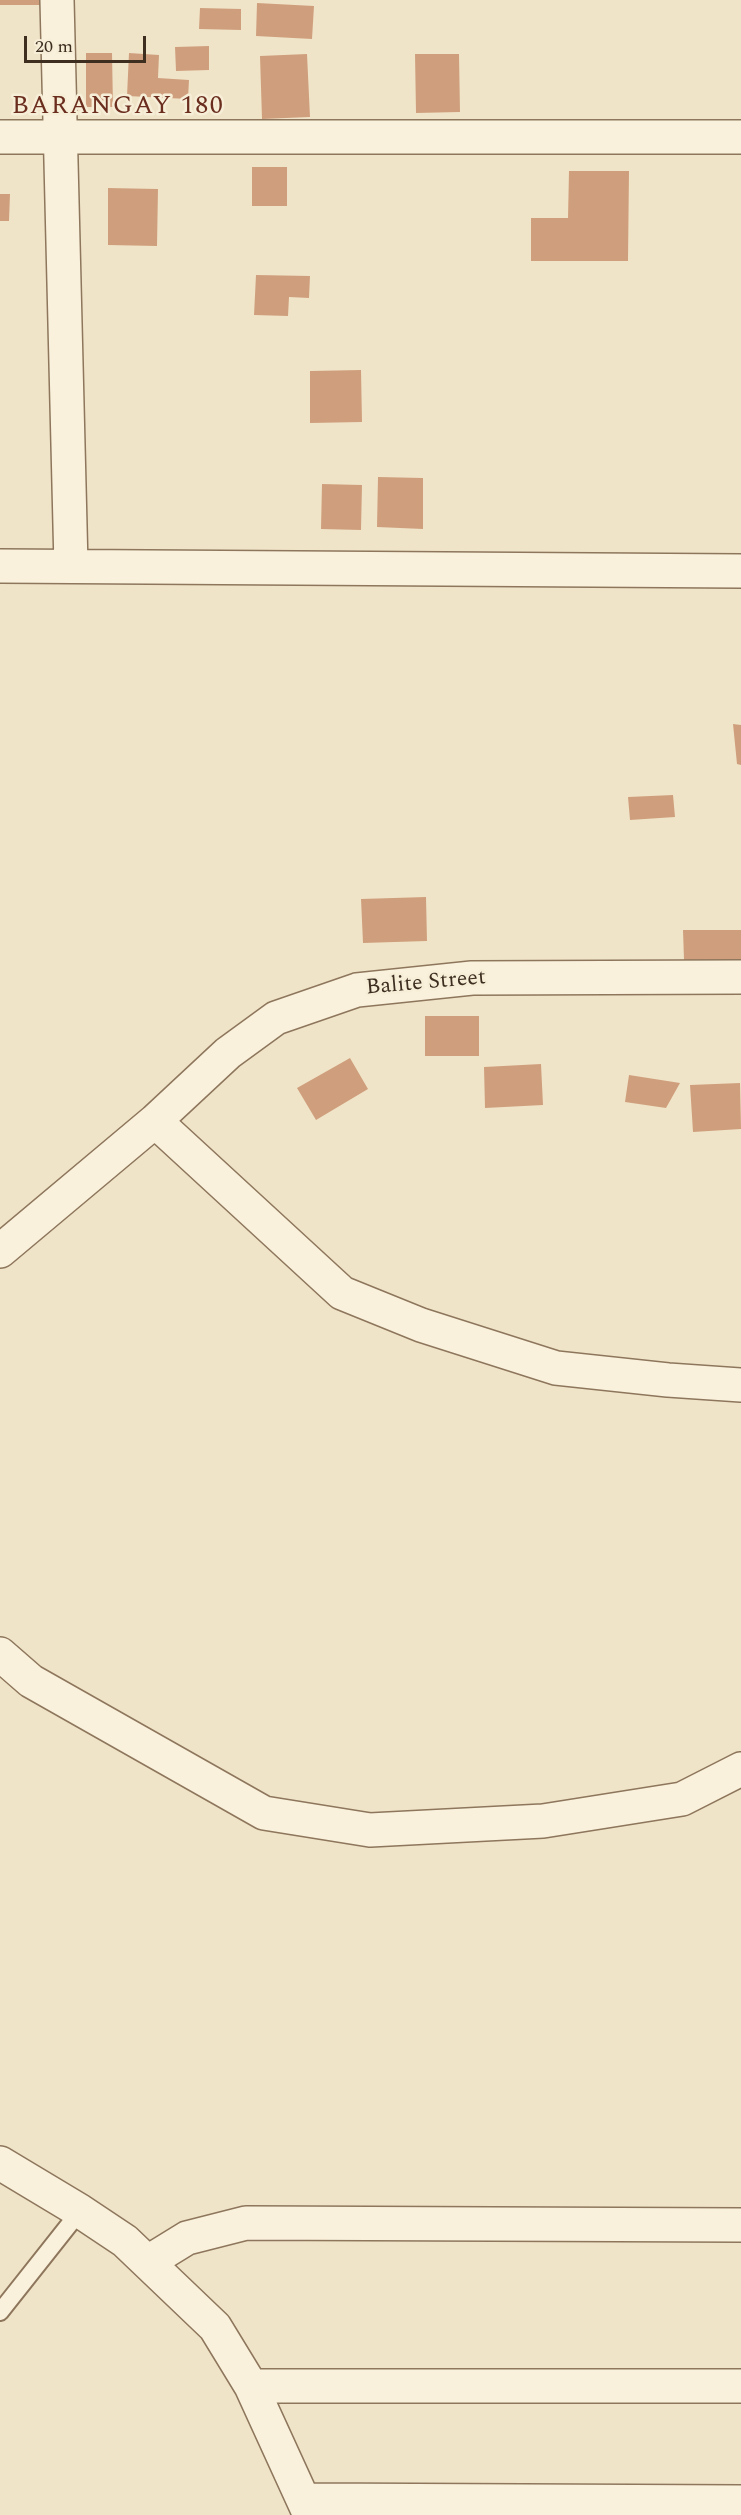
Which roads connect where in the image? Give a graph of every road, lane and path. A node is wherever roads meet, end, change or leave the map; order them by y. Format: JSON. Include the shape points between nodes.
{"nodes":[{"id":1,"x":57,"y":0,"type":"edge"},
{"id":2,"x":0,"y":136,"type":"edge"},
{"id":3,"x":61,"y":136,"type":"junction"},
{"id":4,"x":741,"y":137,"type":"edge"},
{"id":5,"x":0,"y":566,"type":"edge"},
{"id":6,"x":71,"y":566,"type":"junction"},
{"id":7,"x":741,"y":571,"type":"edge"},
{"id":8,"x":741,"y":976,"type":"edge"},
{"id":9,"x":155,"y":1121,"type":"junction"},
{"id":10,"x":0,"y":1251,"type":"edge"},
{"id":11,"x":741,"y":1385,"type":"edge"},
{"id":12,"x":0,"y":1654,"type":"edge"},
{"id":13,"x":741,"y":1769,"type":"edge"},
{"id":14,"x":0,"y":2163,"type":"edge"},
{"id":15,"x":80,"y":2211,"type":"junction"},
{"id":16,"x":741,"y":2225,"type":"edge"},
{"id":17,"x":148,"y":2262,"type":"junction"},
{"id":18,"x":0,"y":2312,"type":"edge"},
{"id":19,"x":251,"y":2386,"type":"junction"},
{"id":20,"x":741,"y":2386,"type":"edge"},
{"id":21,"x":741,"y":2502,"type":"edge"},
{"id":22,"x":307,"y":2507,"type":"edge"}],
"edges":[{"from":1,"to":3,"type":"street"},
{"from":2,"to":3,"type":"street"},
{"from":3,"to":4,"type":"street"},
{"from":3,"to":6,"type":"street"},
{"from":5,"to":6,"type":"street"},
{"from":6,"to":7,"type":"street"},
{"from":8,"to":9,"type":"street","name":"Balite Street","via":[[471,978],[357,990],[276,1018],[228,1053]]},
{"from":9,"to":10,"type":"street","name":"Balite Street"},
{"from":9,"to":11,"type":"street","via":[[342,1293],[421,1325],[556,1368]]},
{"from":12,"to":13,"type":"street","via":[[31,1681],[264,1813],[370,1830],[543,1821],[682,1799]]},
{"from":14,"to":15,"type":"street"},
{"from":15,"to":17,"type":"street"},
{"from":15,"to":18,"type":"lane"},
{"from":16,"to":17,"type":"street","via":[[246,2223],[187,2238]]},
{"from":17,"to":19,"type":"street","via":[[215,2327]]},
{"from":19,"to":20,"type":"street"},
{"from":19,"to":22,"type":"street"},
{"from":21,"to":22,"type":"street"}]}
